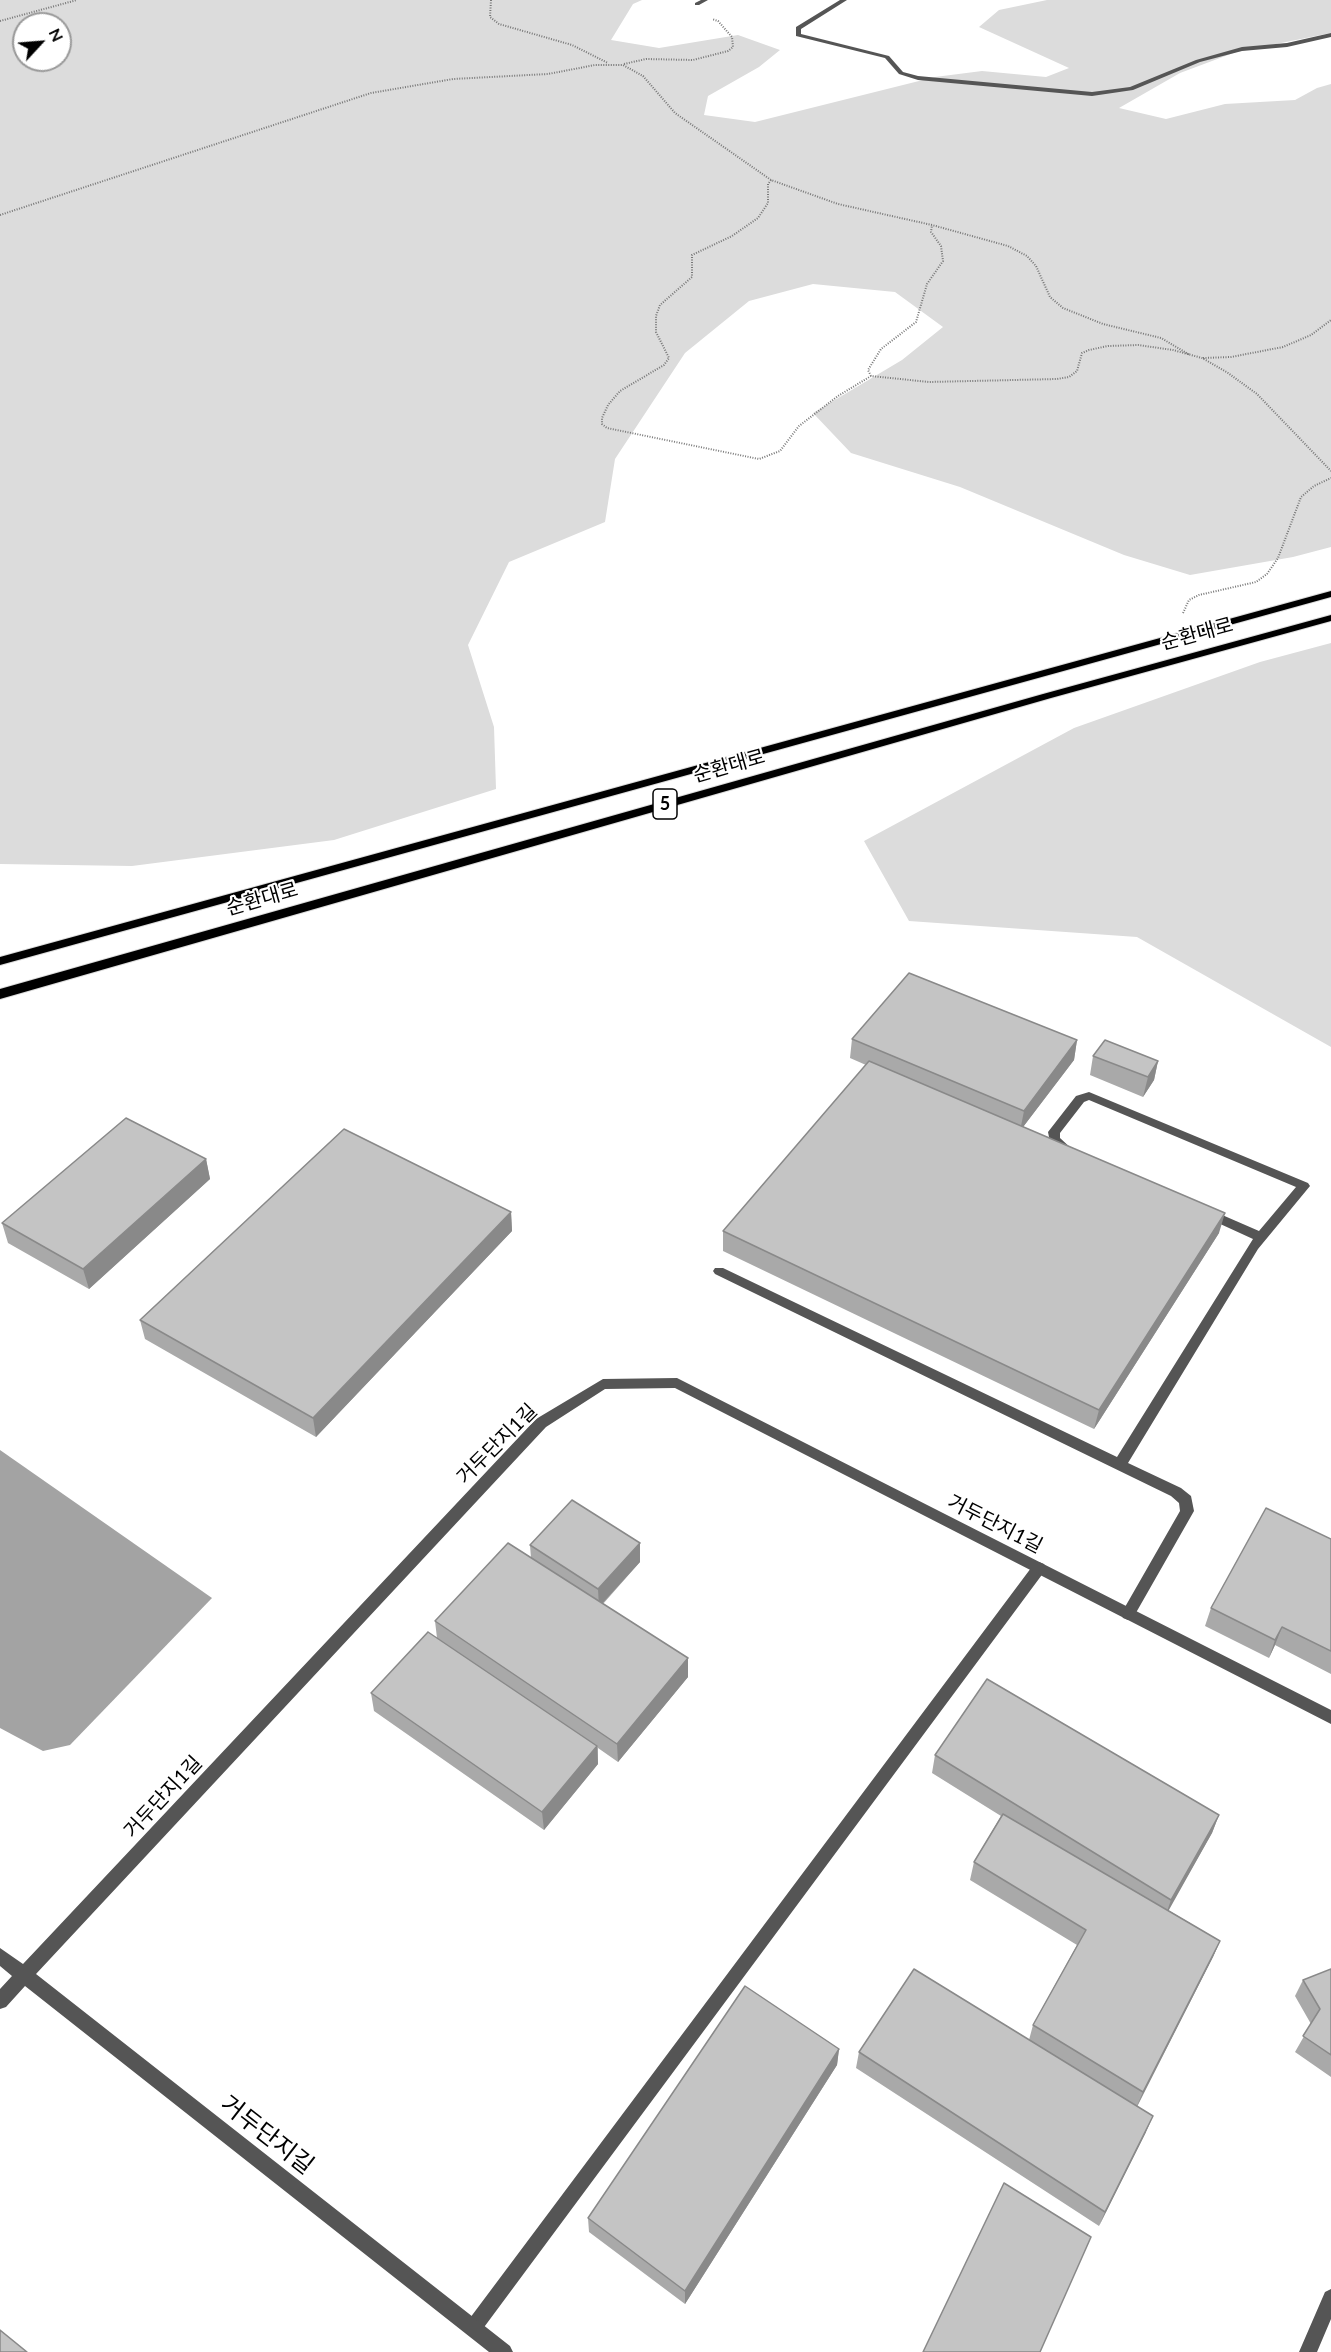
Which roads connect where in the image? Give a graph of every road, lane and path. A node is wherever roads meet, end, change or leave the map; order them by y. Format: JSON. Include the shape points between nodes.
{"nodes":[{"id":1,"x":77,"y":0,"type":"edge"},
{"id":2,"x":491,"y":0,"type":"edge"},
{"id":3,"x":705,"y":0,"type":"edge"},
{"id":4,"x":844,"y":0,"type":"edge"},
{"id":5,"x":697,"y":4,"type":"joint"},
{"id":6,"x":0,"y":21,"type":"edge"},
{"id":7,"x":1331,"y":35,"type":"edge"},
{"id":8,"x":610,"y":64,"type":"junction"},
{"id":9,"x":623,"y":65,"type":"junction"},
{"id":10,"x":771,"y":180,"type":"junction"},
{"id":11,"x":0,"y":215,"type":"edge"},
{"id":12,"x":932,"y":225,"type":"junction"},
{"id":13,"x":1331,"y":320,"type":"edge"},
{"id":14,"x":1190,"y":355,"type":"junction"},
{"id":15,"x":1202,"y":358,"type":"junction"},
{"id":16,"x":871,"y":376,"type":"junction"},
{"id":17,"x":1331,"y":471,"type":"edge"},
{"id":18,"x":1331,"y":478,"type":"edge"},
{"id":19,"x":1331,"y":594,"type":"edge"},
{"id":20,"x":1331,"y":618,"type":"edge"},
{"id":21,"x":1183,"y":619,"type":"dead end"},
{"id":22,"x":0,"y":961,"type":"edge"},
{"id":23,"x":0,"y":994,"type":"edge"},
{"id":24,"x":1083,"y":1157,"type":"edge"},
{"id":25,"x":1198,"y":1209,"type":"edge"},
{"id":26,"x":1262,"y":1237,"type":"junction"},
{"id":27,"x":719,"y":1271,"type":"dead end"},
{"id":28,"x":1120,"y":1464,"type":"junction"},
{"id":29,"x":1039,"y":1568,"type":"junction"},
{"id":30,"x":1128,"y":1614,"type":"junction"},
{"id":31,"x":1331,"y":1718,"type":"edge"},
{"id":32,"x":0,"y":1956,"type":"edge"},
{"id":33,"x":23,"y":1974,"type":"junction"},
{"id":34,"x":0,"y":2001,"type":"edge"},
{"id":35,"x":1331,"y":2298,"type":"edge"},
{"id":36,"x":474,"y":2328,"type":"junction"},
{"id":37,"x":504,"y":2352,"type":"edge"},
{"id":38,"x":1308,"y":2352,"type":"edge"}],
"edges":[{"from":1,"to":6,"type":"path"},
{"from":2,"to":8,"type":"path","via":[[490,17],[499,24],[572,45]]},
{"from":3,"to":5,"type":"street"},
{"from":4,"to":7,"type":"street","via":[[798,28],[798,34],[886,57],[901,72],[918,78],[1092,94],[1131,89],[1198,61],[1242,49],[1287,45]]},
{"from":5,"to":9,"type":"path","via":[[698,14],[718,21],[732,37],[734,47],[699,59],[646,59]]},
{"from":8,"to":9,"type":"path"},
{"from":8,"to":11,"type":"path","via":[[548,74],[453,79],[371,93]]},
{"from":9,"to":10,"type":"path","via":[[643,76],[675,113]]},
{"from":10,"to":12,"type":"path","via":[[838,204]]},
{"from":10,"to":16,"type":"path","via":[[768,203],[758,218],[692,255],[692,277],[660,305],[656,316],[656,332],[669,358],[664,365],[620,391],[603,413],[602,424],[619,432],[759,459],[780,451],[799,426]]},
{"from":12,"to":14,"type":"path","via":[[1019,251],[1036,266],[1050,297],[1063,308],[1103,324],[1161,338]]},
{"from":12,"to":16,"type":"path","via":[[931,232],[941,246],[943,261],[927,284],[916,322],[881,349],[868,370]]},
{"from":13,"to":15,"type":"path","via":[[1311,335],[1283,347]]},
{"from":14,"to":15,"type":"path"},
{"from":14,"to":16,"type":"path","via":[[1138,345],[1098,347],[1082,353],[1077,371],[1057,379],[929,382]]},
{"from":15,"to":17,"type":"path","via":[[1257,394]]},
{"from":18,"to":21,"type":"path","via":[[1301,497],[1278,558],[1267,574],[1256,582],[1189,600]]},
{"from":19,"to":22,"type":"main road","name":"순환대로","number":"5"},
{"from":20,"to":23,"type":"main road","name":"순환대로","number":"5"},
{"from":24,"to":26,"type":"street","via":[[1062,1148],[1053,1132],[1080,1099],[1089,1096],[1304,1186]]},
{"from":25,"to":26,"type":"street"},
{"from":26,"to":28,"type":"street"},
{"from":27,"to":28,"type":"street"},
{"from":28,"to":30,"type":"street","via":[[1176,1492],[1186,1500],[1187,1511]]},
{"from":29,"to":30,"type":"street","name":"거두단지1길"},
{"from":29,"to":33,"type":"street","name":"거두단지1길","via":[[677,1383],[603,1384],[541,1423]]},
{"from":29,"to":36,"type":"street"},
{"from":30,"to":31,"type":"street","name":"거두단지1길"},
{"from":32,"to":33,"type":"street","name":"거두단지길"},
{"from":33,"to":34,"type":"street","name":"거두단지1길"},
{"from":33,"to":36,"type":"street","name":"거두단지길"},
{"from":35,"to":38,"type":"street"},
{"from":36,"to":37,"type":"street","name":"거두단지길"}]}
